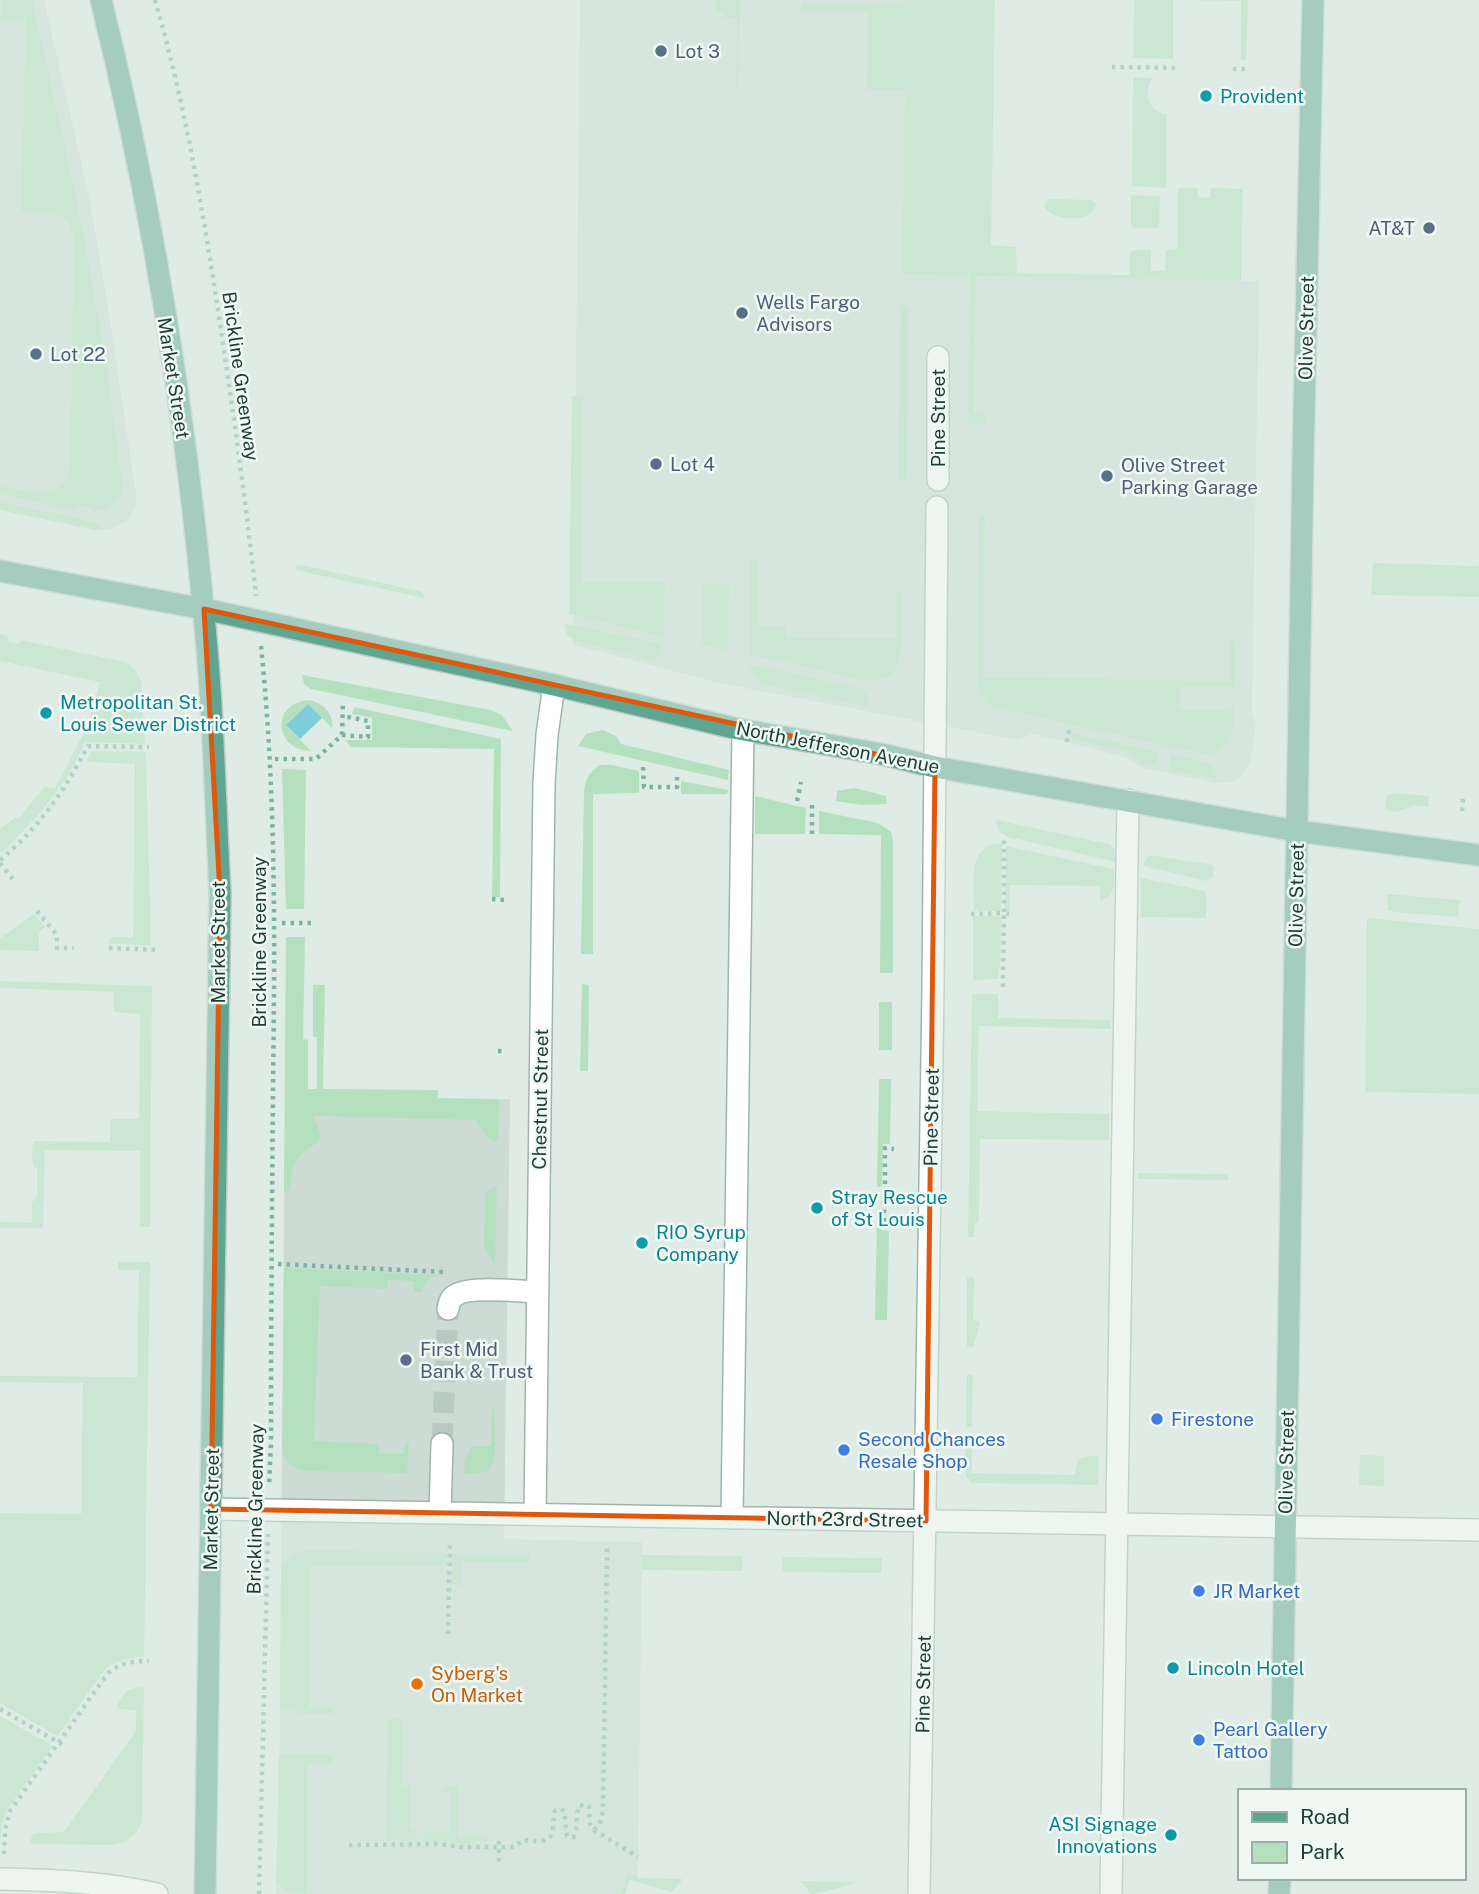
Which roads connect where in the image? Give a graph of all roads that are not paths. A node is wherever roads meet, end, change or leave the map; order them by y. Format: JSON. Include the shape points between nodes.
{"nodes":[{"id":1,"x":101,"y":0,"type":"edge"},
{"id":2,"x":1313,"y":0,"type":"edge"},
{"id":3,"x":939,"y":357,"type":"dead end"},
{"id":4,"x":938,"y":480,"type":"dead end"},
{"id":5,"x":937,"y":507,"type":"dead end"},
{"id":6,"x":0,"y":570,"type":"edge"},
{"id":7,"x":204,"y":609,"type":"junction"},
{"id":8,"x":554,"y":685,"type":"junction"},
{"id":9,"x":743,"y":730,"type":"junction"},
{"id":10,"x":935,"y":766,"type":"junction"},
{"id":11,"x":1128,"y":800,"type":"junction"},
{"id":12,"x":1297,"y":831,"type":"junction"},
{"id":13,"x":1479,"y":855,"type":"edge"},
{"id":14,"x":537,"y":1292,"type":"junction"},
{"id":15,"x":448,"y":1309,"type":"dead end"},
{"id":16,"x":442,"y":1444,"type":"tunnel mouth"},
{"id":17,"x":211,"y":1509,"type":"junction"},
{"id":18,"x":440,"y":1513,"type":"junction"},
{"id":19,"x":535,"y":1514,"type":"junction"},
{"id":20,"x":732,"y":1518,"type":"junction"},
{"id":21,"x":926,"y":1521,"type":"junction"},
{"id":22,"x":1118,"y":1524,"type":"junction"},
{"id":23,"x":1285,"y":1527,"type":"junction"},
{"id":24,"x":1479,"y":1530,"type":"edge"},
{"id":25,"x":1281,"y":1789,"type":"edge"},
{"id":26,"x":0,"y":1879,"type":"edge"},
{"id":27,"x":157,"y":1894,"type":"edge"},
{"id":28,"x":205,"y":1894,"type":"edge"},
{"id":29,"x":919,"y":1894,"type":"edge"},
{"id":30,"x":1111,"y":1894,"type":"edge"}],
"edges":[{"from":1,"to":7,"type":"main road","name":"Market Street","via":[[146,211],[176,383]]},
{"from":2,"to":12,"type":"main road","name":"Olive Street"},
{"from":3,"to":4,"type":"street","name":"Pine Street"},
{"from":5,"to":10,"type":"street","name":"Pine Street"},
{"from":6,"to":7,"type":"main road","name":"North Jefferson Avenue"},
{"from":7,"to":8,"type":"main road","name":"North Jefferson Avenue"},
{"from":7,"to":17,"type":"main road","name":"Market Street","via":[[220,892]]},
{"from":8,"to":9,"type":"main road","name":"North Jefferson Avenue"},
{"from":8,"to":14,"type":"street","name":"Chestnut Street","via":[[544,783]]},
{"from":9,"to":10,"type":"main road","name":"North Jefferson Avenue"},
{"from":9,"to":20,"type":"street"},
{"from":10,"to":11,"type":"main road","name":"North Jefferson Avenue"},
{"from":10,"to":21,"type":"street","name":"Pine Street"},
{"from":11,"to":12,"type":"main road","name":"North Jefferson Avenue"},
{"from":11,"to":22,"type":"street"},
{"from":12,"to":13,"type":"main road","name":"North Jefferson Avenue"},
{"from":12,"to":23,"type":"main road","name":"Olive Street"},
{"from":14,"to":15,"type":"street","via":[[457,1293]]},
{"from":14,"to":19,"type":"street","name":"Chestnut Street"},
{"from":16,"to":18,"type":"street"},
{"from":17,"to":18,"type":"street","name":"North 23rd Street"},
{"from":17,"to":28,"type":"main road","name":"Market Street"},
{"from":18,"to":19,"type":"street","name":"North 23rd Street"},
{"from":19,"to":20,"type":"street","name":"North 23rd Street"},
{"from":20,"to":21,"type":"street","name":"North 23rd Street"},
{"from":21,"to":22,"type":"street","name":"North 23rd Street"},
{"from":21,"to":29,"type":"street","name":"Pine Street"},
{"from":22,"to":23,"type":"street","name":"North 23rd Street"},
{"from":22,"to":30,"type":"street"},
{"from":23,"to":24,"type":"street","name":"North 23rd Street"},
{"from":23,"to":25,"type":"main road","name":"Olive Street"},
{"from":26,"to":27,"type":"street","via":[[97,1884]]}]}
